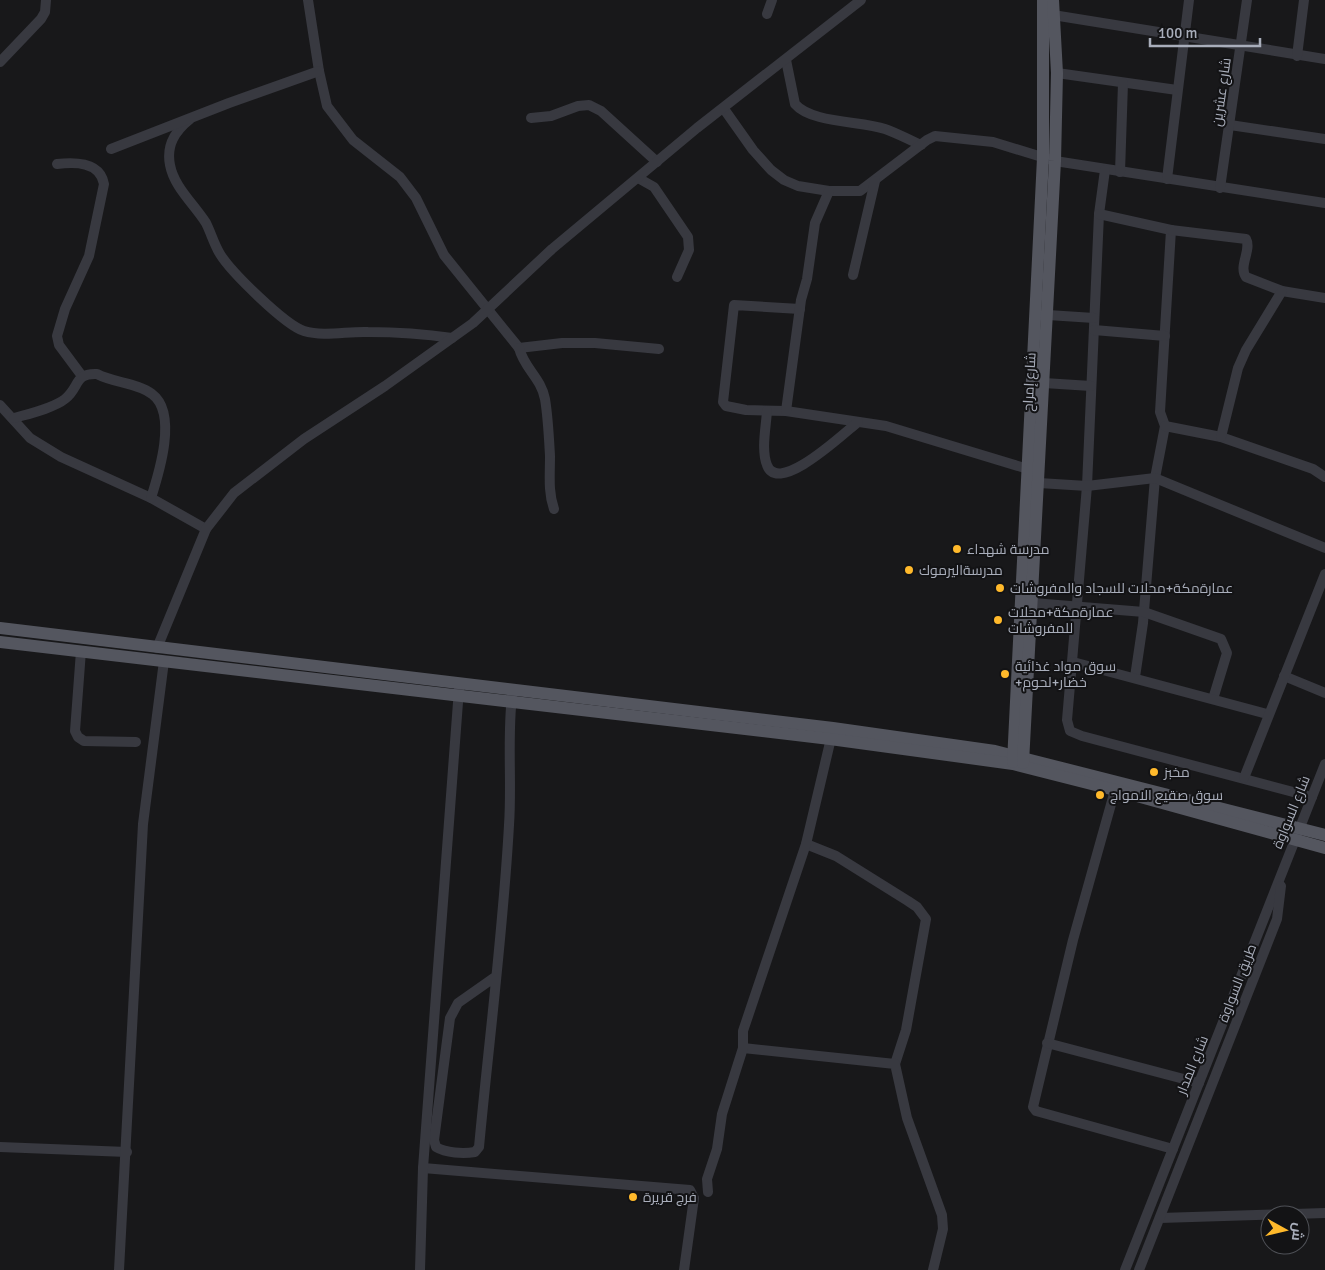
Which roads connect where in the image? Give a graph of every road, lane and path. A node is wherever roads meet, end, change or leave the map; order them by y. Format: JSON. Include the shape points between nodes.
{"nodes":[{"id":1,"x":46,"y":0,"type":"edge"},
{"id":2,"x":308,"y":0,"type":"edge"},
{"id":3,"x":772,"y":0,"type":"edge"},
{"id":4,"x":862,"y":0,"type":"edge"},
{"id":5,"x":1043,"y":0,"type":"edge"},
{"id":6,"x":1053,"y":0,"type":"edge"},
{"id":7,"x":1189,"y":0,"type":"edge"},
{"id":8,"x":1247,"y":0,"type":"edge"},
{"id":9,"x":1304,"y":0,"type":"edge"},
{"id":10,"x":767,"y":14,"type":"dead end"},
{"id":11,"x":1053,"y":15,"type":"junction"},
{"id":12,"x":1184,"y":35,"type":"junction"},
{"id":13,"x":1241,"y":46,"type":"junction"},
{"id":14,"x":1297,"y":56,"type":"junction"},
{"id":15,"x":1325,"y":59,"type":"edge"},
{"id":16,"x":786,"y":60,"type":"junction"},
{"id":17,"x":0,"y":62,"type":"edge"},
{"id":18,"x":319,"y":71,"type":"junction"},
{"id":19,"x":1057,"y":73,"type":"junction"},
{"id":20,"x":1123,"y":83,"type":"junction"},
{"id":21,"x":1177,"y":90,"type":"junction"},
{"id":22,"x":724,"y":109,"type":"junction"},
{"id":23,"x":531,"y":118,"type":"dead end"},
{"id":24,"x":190,"y":119,"type":"junction"},
{"id":25,"x":1230,"y":125,"type":"junction"},
{"id":26,"x":1325,"y":139,"type":"edge"},
{"id":27,"x":921,"y":145,"type":"junction"},
{"id":28,"x":111,"y":149,"type":"dead end"},
{"id":29,"x":1043,"y":158,"type":"junction"},
{"id":30,"x":657,"y":162,"type":"junction"},
{"id":31,"x":1055,"y":162,"type":"junction"},
{"id":32,"x":57,"y":164,"type":"dead end"},
{"id":33,"x":1105,"y":170,"type":"junction"},
{"id":34,"x":1120,"y":172,"type":"junction"},
{"id":35,"x":638,"y":178,"type":"junction"},
{"id":36,"x":1167,"y":178,"type":"junction"},
{"id":37,"x":875,"y":181,"type":"junction"},
{"id":38,"x":1220,"y":188,"type":"junction"},
{"id":39,"x":828,"y":191,"type":"junction"},
{"id":40,"x":1325,"y":203,"type":"edge"},
{"id":41,"x":1099,"y":214,"type":"junction"},
{"id":42,"x":1171,"y":230,"type":"junction"},
{"id":43,"x":853,"y":275,"type":"dead end"},
{"id":44,"x":676,"y":277,"type":"dead end"},
{"id":45,"x":1282,"y":291,"type":"junction"},
{"id":46,"x":1325,"y":298,"type":"edge"},
{"id":47,"x":800,"y":309,"type":"junction"},
{"id":48,"x":487,"y":310,"type":"junction"},
{"id":49,"x":1048,"y":315,"type":"junction"},
{"id":50,"x":1094,"y":318,"type":"junction"},
{"id":51,"x":1094,"y":330,"type":"junction"},
{"id":52,"x":1165,"y":336,"type":"junction"},
{"id":53,"x":452,"y":338,"type":"junction"},
{"id":54,"x":518,"y":348,"type":"junction"},
{"id":55,"x":659,"y":349,"type":"dead end"},
{"id":56,"x":82,"y":376,"type":"junction"},
{"id":57,"x":1044,"y":383,"type":"junction"},
{"id":58,"x":1091,"y":386,"type":"junction"},
{"id":59,"x":0,"y":405,"type":"edge"},
{"id":60,"x":786,"y":410,"type":"junction"},
{"id":61,"x":767,"y":411,"type":"junction"},
{"id":62,"x":14,"y":418,"type":"junction"},
{"id":63,"x":858,"y":422,"type":"junction"},
{"id":64,"x":1165,"y":426,"type":"junction"},
{"id":65,"x":1220,"y":437,"type":"junction"},
{"id":66,"x":1028,"y":469,"type":"junction"},
{"id":67,"x":1325,"y":477,"type":"edge"},
{"id":68,"x":1155,"y":478,"type":"junction"},
{"id":69,"x":1038,"y":483,"type":"junction"},
{"id":70,"x":1087,"y":486,"type":"junction"},
{"id":71,"x":150,"y":498,"type":"junction"},
{"id":72,"x":554,"y":509,"type":"dead end"},
{"id":73,"x":206,"y":529,"type":"junction"},
{"id":74,"x":1325,"y":548,"type":"edge"},
{"id":75,"x":1325,"y":574,"type":"edge"},
{"id":76,"x":1322,"y":591,"type":"edge"},
{"id":77,"x":1033,"y":603,"type":"junction"},
{"id":78,"x":1078,"y":606,"type":"junction"},
{"id":79,"x":1144,"y":612,"type":"junction"},
{"id":80,"x":0,"y":628,"type":"edge"},
{"id":81,"x":96,"y":639,"type":"junction"},
{"id":82,"x":0,"y":642,"type":"edge"},
{"id":83,"x":157,"y":648,"type":"junction"},
{"id":84,"x":88,"y":652,"type":"junction"},
{"id":85,"x":164,"y":661,"type":"junction"},
{"id":86,"x":1073,"y":662,"type":"junction"},
{"id":87,"x":1284,"y":676,"type":"junction"},
{"id":88,"x":1135,"y":677,"type":"junction"},
{"id":89,"x":459,"y":689,"type":"junction"},
{"id":90,"x":1325,"y":693,"type":"edge"},
{"id":91,"x":512,"y":695,"type":"junction"},
{"id":92,"x":1213,"y":699,"type":"junction"},
{"id":93,"x":1267,"y":714,"type":"junction"},
{"id":94,"x":832,"y":733,"type":"junction"},
{"id":95,"x":136,"y":742,"type":"dead end"},
{"id":96,"x":1018,"y":760,"type":"junction"},
{"id":97,"x":1325,"y":764,"type":"edge"},
{"id":98,"x":1244,"y":778,"type":"junction"},
{"id":99,"x":1115,"y":790,"type":"junction"},
{"id":100,"x":1312,"y":797,"type":"junction"},
{"id":101,"x":1296,"y":834,"type":"junction"},
{"id":102,"x":1325,"y":835,"type":"edge"},
{"id":103,"x":806,"y":844,"type":"junction"},
{"id":104,"x":1325,"y":848,"type":"edge"},
{"id":105,"x":1283,"y":870,"type":"junction"},
{"id":106,"x":495,"y":976,"type":"junction"},
{"id":107,"x":1047,"y":1043,"type":"junction"},
{"id":108,"x":744,"y":1048,"type":"junction"},
{"id":109,"x":895,"y":1064,"type":"junction"},
{"id":110,"x":1199,"y":1083,"type":"junction"},
{"id":111,"x":0,"y":1147,"type":"edge"},
{"id":112,"x":1173,"y":1149,"type":"junction"},
{"id":113,"x":127,"y":1152,"type":"junction"},
{"id":114,"x":423,"y":1168,"type":"junction"},
{"id":115,"x":708,"y":1192,"type":"dead end"},
{"id":116,"x":1325,"y":1213,"type":"edge"},
{"id":117,"x":1160,"y":1218,"type":"junction"},
{"id":118,"x":119,"y":1270,"type":"edge"},
{"id":119,"x":420,"y":1270,"type":"edge"},
{"id":120,"x":684,"y":1270,"type":"edge"},
{"id":121,"x":933,"y":1270,"type":"edge"},
{"id":122,"x":1125,"y":1270,"type":"edge"},
{"id":123,"x":1139,"y":1270,"type":"edge"}],
"edges":[{"from":1,"to":17,"type":"street","via":[[41,19]]},
{"from":2,"to":18,"type":"street"},
{"from":3,"to":10,"type":"street"},
{"from":4,"to":16,"type":"street"},
{"from":5,"to":29,"type":"main road","name":"شارع إمراح"},
{"from":6,"to":11,"type":"main road","name":"شارع إمراح"},
{"from":7,"to":12,"type":"street"},
{"from":8,"to":13,"type":"street","name":"شارع عشرين"},
{"from":9,"to":14,"type":"street"},
{"from":11,"to":12,"type":"street"},
{"from":11,"to":19,"type":"main road","name":"شارع إمراح"},
{"from":12,"to":13,"type":"street"},
{"from":12,"to":21,"type":"street"},
{"from":13,"to":14,"type":"street"},
{"from":13,"to":25,"type":"street","name":"شارع عشرين"},
{"from":14,"to":15,"type":"street"},
{"from":16,"to":22,"type":"street"},
{"from":16,"to":27,"type":"street","via":[[794,104],[798,108],[822,117],[886,129]]},
{"from":18,"to":24,"type":"street"},
{"from":18,"to":48,"type":"street","via":[[327,106],[353,140],[400,177],[416,198],[444,255]]},
{"from":19,"to":20,"type":"street"},
{"from":19,"to":31,"type":"main road","name":"شارع إمراح"},
{"from":20,"to":21,"type":"street"},
{"from":20,"to":34,"type":"street"},
{"from":21,"to":36,"type":"street"},
{"from":22,"to":30,"type":"street"},
{"from":22,"to":39,"type":"street","via":[[753,150],[784,180]]},
{"from":23,"to":30,"type":"street","via":[[589,105],[602,111]]},
{"from":24,"to":28,"type":"street"},
{"from":24,"to":53,"type":"street","via":[[172,141],[169,158],[176,180],[206,223],[221,255],[281,317],[295,327],[316,333],[368,332]]},
{"from":25,"to":26,"type":"street"},
{"from":25,"to":38,"type":"street","name":"شارع عشرين"},
{"from":27,"to":29,"type":"street","via":[[935,136],[984,141]]},
{"from":27,"to":37,"type":"street"},
{"from":29,"to":31,"type":"street"},
{"from":29,"to":66,"type":"main road","name":"شارع إمراح"},
{"from":30,"to":35,"type":"street"},
{"from":31,"to":33,"type":"street"},
{"from":31,"to":49,"type":"main road","name":"شارع إمراح"},
{"from":32,"to":56,"type":"street","via":[[87,165],[97,171],[104,184],[89,256],[65,309],[57,336],[59,345]]},
{"from":33,"to":34,"type":"street"},
{"from":33,"to":41,"type":"street"},
{"from":34,"to":36,"type":"street"},
{"from":35,"to":44,"type":"street","via":[[654,187],[688,237],[689,250]]},
{"from":35,"to":48,"type":"street","via":[[552,249]]},
{"from":36,"to":38,"type":"street"},
{"from":37,"to":39,"type":"street","via":[[860,191]]},
{"from":37,"to":43,"type":"street"},
{"from":38,"to":40,"type":"street"},
{"from":39,"to":47,"type":"street","via":[[815,223]]},
{"from":41,"to":42,"type":"street"},
{"from":41,"to":50,"type":"street"},
{"from":42,"to":45,"type":"street","via":[[1246,239],[1243,274]]},
{"from":42,"to":52,"type":"street"},
{"from":45,"to":46,"type":"street"},
{"from":45,"to":65,"type":"street","via":[[1238,368]]},
{"from":47,"to":60,"type":"street"},
{"from":47,"to":61,"type":"street","via":[[737,304],[732,307],[723,402],[731,408]]},
{"from":48,"to":53,"type":"street"},
{"from":48,"to":54,"type":"street"},
{"from":49,"to":50,"type":"street"},
{"from":49,"to":57,"type":"main road","name":"شارع إمراح"},
{"from":50,"to":51,"type":"street"},
{"from":51,"to":52,"type":"street"},
{"from":51,"to":58,"type":"street"},
{"from":52,"to":64,"type":"street","via":[[1160,412]]},
{"from":53,"to":73,"type":"street","via":[[304,439],[234,493]]},
{"from":54,"to":55,"type":"street","via":[[594,343]]},
{"from":54,"to":72,"type":"street","via":[[525,364],[540,382],[544,398],[550,455],[549,483]]},
{"from":56,"to":62,"type":"street","via":[[65,399]]},
{"from":56,"to":71,"type":"street","via":[[97,374],[145,390],[161,405],[165,420],[164,444],[160,471]]},
{"from":57,"to":58,"type":"street"},
{"from":57,"to":69,"type":"main road","name":"شارع إمراح"},
{"from":58,"to":70,"type":"street"},
{"from":59,"to":62,"type":"street"},
{"from":60,"to":61,"type":"street"},
{"from":60,"to":63,"type":"street"},
{"from":61,"to":63,"type":"street","via":[[767,467],[772,473],[780,474],[804,465]]},
{"from":62,"to":71,"type":"street","via":[[30,438],[61,457]]},
{"from":63,"to":66,"type":"street","via":[[909,432]]},
{"from":64,"to":65,"type":"street"},
{"from":64,"to":68,"type":"street"},
{"from":65,"to":67,"type":"street","via":[[1313,469]]},
{"from":66,"to":96,"type":"main road","name":"شارع إمراح"},
{"from":68,"to":70,"type":"street"},
{"from":68,"to":74,"type":"street"},
{"from":68,"to":79,"type":"street"},
{"from":69,"to":70,"type":"street"},
{"from":69,"to":77,"type":"main road","name":"شارع إمراح"},
{"from":70,"to":78,"type":"street"},
{"from":71,"to":73,"type":"street"},
{"from":73,"to":83,"type":"street"},
{"from":75,"to":76,"type":"street"},
{"from":76,"to":87,"type":"street"},
{"from":77,"to":78,"type":"street"},
{"from":77,"to":96,"type":"main road","name":"شارع إمراح"},
{"from":78,"to":79,"type":"street"},
{"from":78,"to":86,"type":"street"},
{"from":79,"to":88,"type":"street"},
{"from":79,"to":92,"type":"street","via":[[1221,639],[1227,653]]},
{"from":80,"to":81,"type":"main road"},
{"from":81,"to":83,"type":"main road"},
{"from":81,"to":84,"type":"main road"},
{"from":82,"to":84,"type":"main road"},
{"from":83,"to":89,"type":"main road"},
{"from":84,"to":85,"type":"main road"},
{"from":84,"to":95,"type":"street","via":[[75,731],[78,737],[84,741]]},
{"from":85,"to":89,"type":"main road"},
{"from":85,"to":113,"type":"street","via":[[143,824]]},
{"from":86,"to":88,"type":"street"},
{"from":86,"to":98,"type":"street","via":[[1067,720],[1070,730],[1082,736]]},
{"from":87,"to":90,"type":"street"},
{"from":87,"to":93,"type":"street"},
{"from":88,"to":92,"type":"street"},
{"from":89,"to":91,"type":"main road"},
{"from":89,"to":114,"type":"street"},
{"from":91,"to":94,"type":"main road"},
{"from":91,"to":106,"type":"street","via":[[509,824]]},
{"from":92,"to":93,"type":"street"},
{"from":93,"to":98,"type":"street"},
{"from":94,"to":96,"type":"main road","via":[[919,739]]},
{"from":94,"to":103,"type":"street"},
{"from":96,"to":99,"type":"main road"},
{"from":96,"to":101,"type":"main road"},
{"from":97,"to":100,"type":"street","name":"شارع السواوة"},
{"from":98,"to":100,"type":"street"},
{"from":99,"to":101,"type":"main road"},
{"from":99,"to":107,"type":"street"},
{"from":100,"to":101,"type":"street","name":"شارع السواوة"},
{"from":101,"to":102,"type":"main road"},
{"from":101,"to":104,"type":"main road"},
{"from":101,"to":105,"type":"street","name":"شارع السواوة"},
{"from":103,"to":108,"type":"street","via":[[743,1031]]},
{"from":103,"to":109,"type":"street","via":[[836,856],[908,901],[926,919],[906,1030]]},
{"from":105,"to":110,"type":"street","name":"شارع المدار"},
{"from":105,"to":117,"type":"street","name":"طريق السواوة","via":[[1277,919]]},
{"from":106,"to":106,"type":"street","via":[[479,1147],[468,1153],[441,1150],[434,1140],[450,1018],[458,1004]]},
{"from":107,"to":110,"type":"street"},
{"from":107,"to":112,"type":"street","via":[[1033,1107],[1036,1111]]},
{"from":108,"to":109,"type":"street"},
{"from":108,"to":115,"type":"street","via":[[722,1114],[717,1149],[707,1179]]},
{"from":109,"to":121,"type":"street","via":[[908,1118],[942,1215],[943,1229]]},
{"from":110,"to":112,"type":"street","name":"شارع المدار"},
{"from":111,"to":113,"type":"street"},
{"from":112,"to":122,"type":"street","name":"شارع المدار"},
{"from":113,"to":118,"type":"street"},
{"from":114,"to":119,"type":"street"},
{"from":114,"to":120,"type":"street","via":[[690,1190],[694,1198]]},
{"from":116,"to":117,"type":"street"},
{"from":117,"to":123,"type":"street","name":"طريق السواوة"}]}
